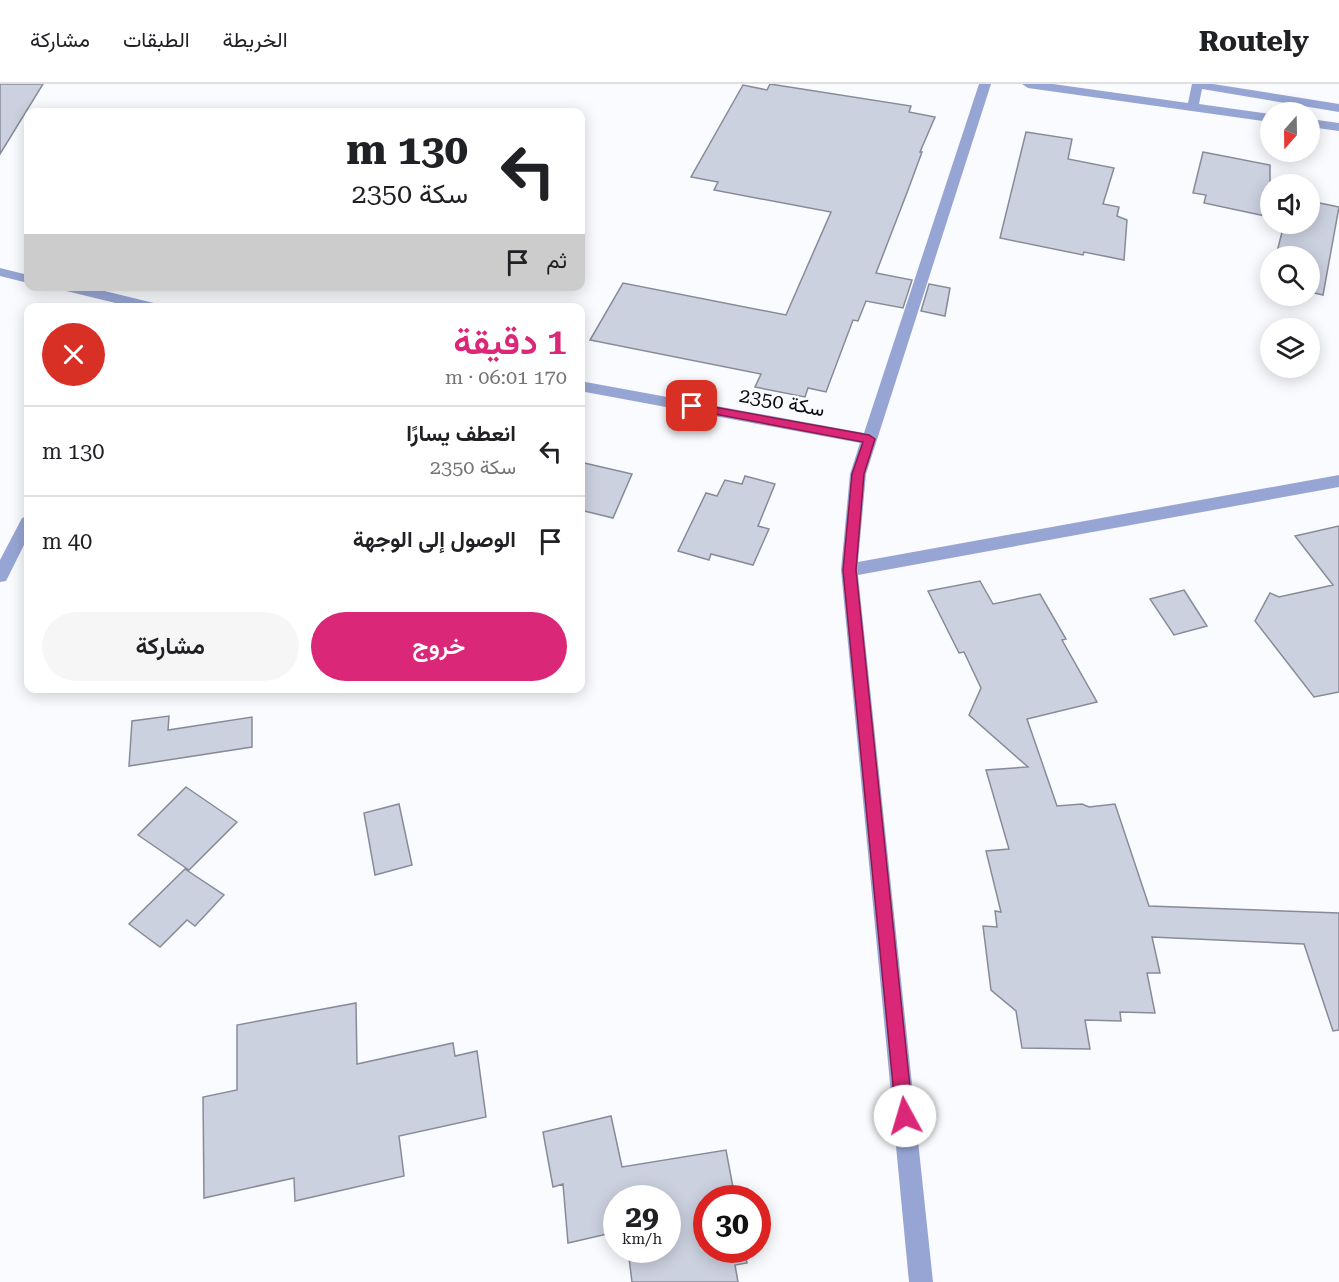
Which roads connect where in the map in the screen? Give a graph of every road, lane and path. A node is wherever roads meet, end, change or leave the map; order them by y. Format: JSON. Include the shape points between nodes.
{"nodes":[{"id":1,"x":985,"y":84,"type":"edge"},
{"id":2,"x":1028,"y":84,"type":"edge"},
{"id":3,"x":1194,"y":107,"type":"junction"},
{"id":4,"x":1339,"y":108,"type":"edge"},
{"id":5,"x":1260,"y":117,"type":"edge"},
{"id":6,"x":1320,"y":124,"type":"edge"},
{"id":7,"x":1339,"y":127,"type":"edge"},
{"id":8,"x":0,"y":272,"type":"edge"},
{"id":9,"x":24,"y":278,"type":"edge"},
{"id":10,"x":84,"y":291,"type":"edge"},
{"id":11,"x":136,"y":303,"type":"edge"},
{"id":12,"x":585,"y":387,"type":"edge"},
{"id":13,"x":869,"y":439,"type":"junction"},
{"id":14,"x":1339,"y":481,"type":"edge"},
{"id":15,"x":24,"y":530,"type":"edge"},
{"id":16,"x":849,"y":570,"type":"junction"},
{"id":17,"x":0,"y":576,"type":"edge"},
{"id":18,"x":921,"y":1282,"type":"edge"}],
"edges":[{"from":1,"to":13,"type":"street"},
{"from":2,"to":3,"type":"street"},
{"from":3,"to":4,"type":"street","via":[[1197,85]]},
{"from":3,"to":5,"type":"street"},
{"from":6,"to":7,"type":"street"},
{"from":8,"to":9,"type":"street"},
{"from":10,"to":11,"type":"street"},
{"from":12,"to":13,"type":"street","name":"سكة 2350"},
{"from":13,"to":16,"type":"street","via":[[858,474]]},
{"from":14,"to":16,"type":"street"},
{"from":15,"to":17,"type":"street"},
{"from":16,"to":18,"type":"street"}]}
